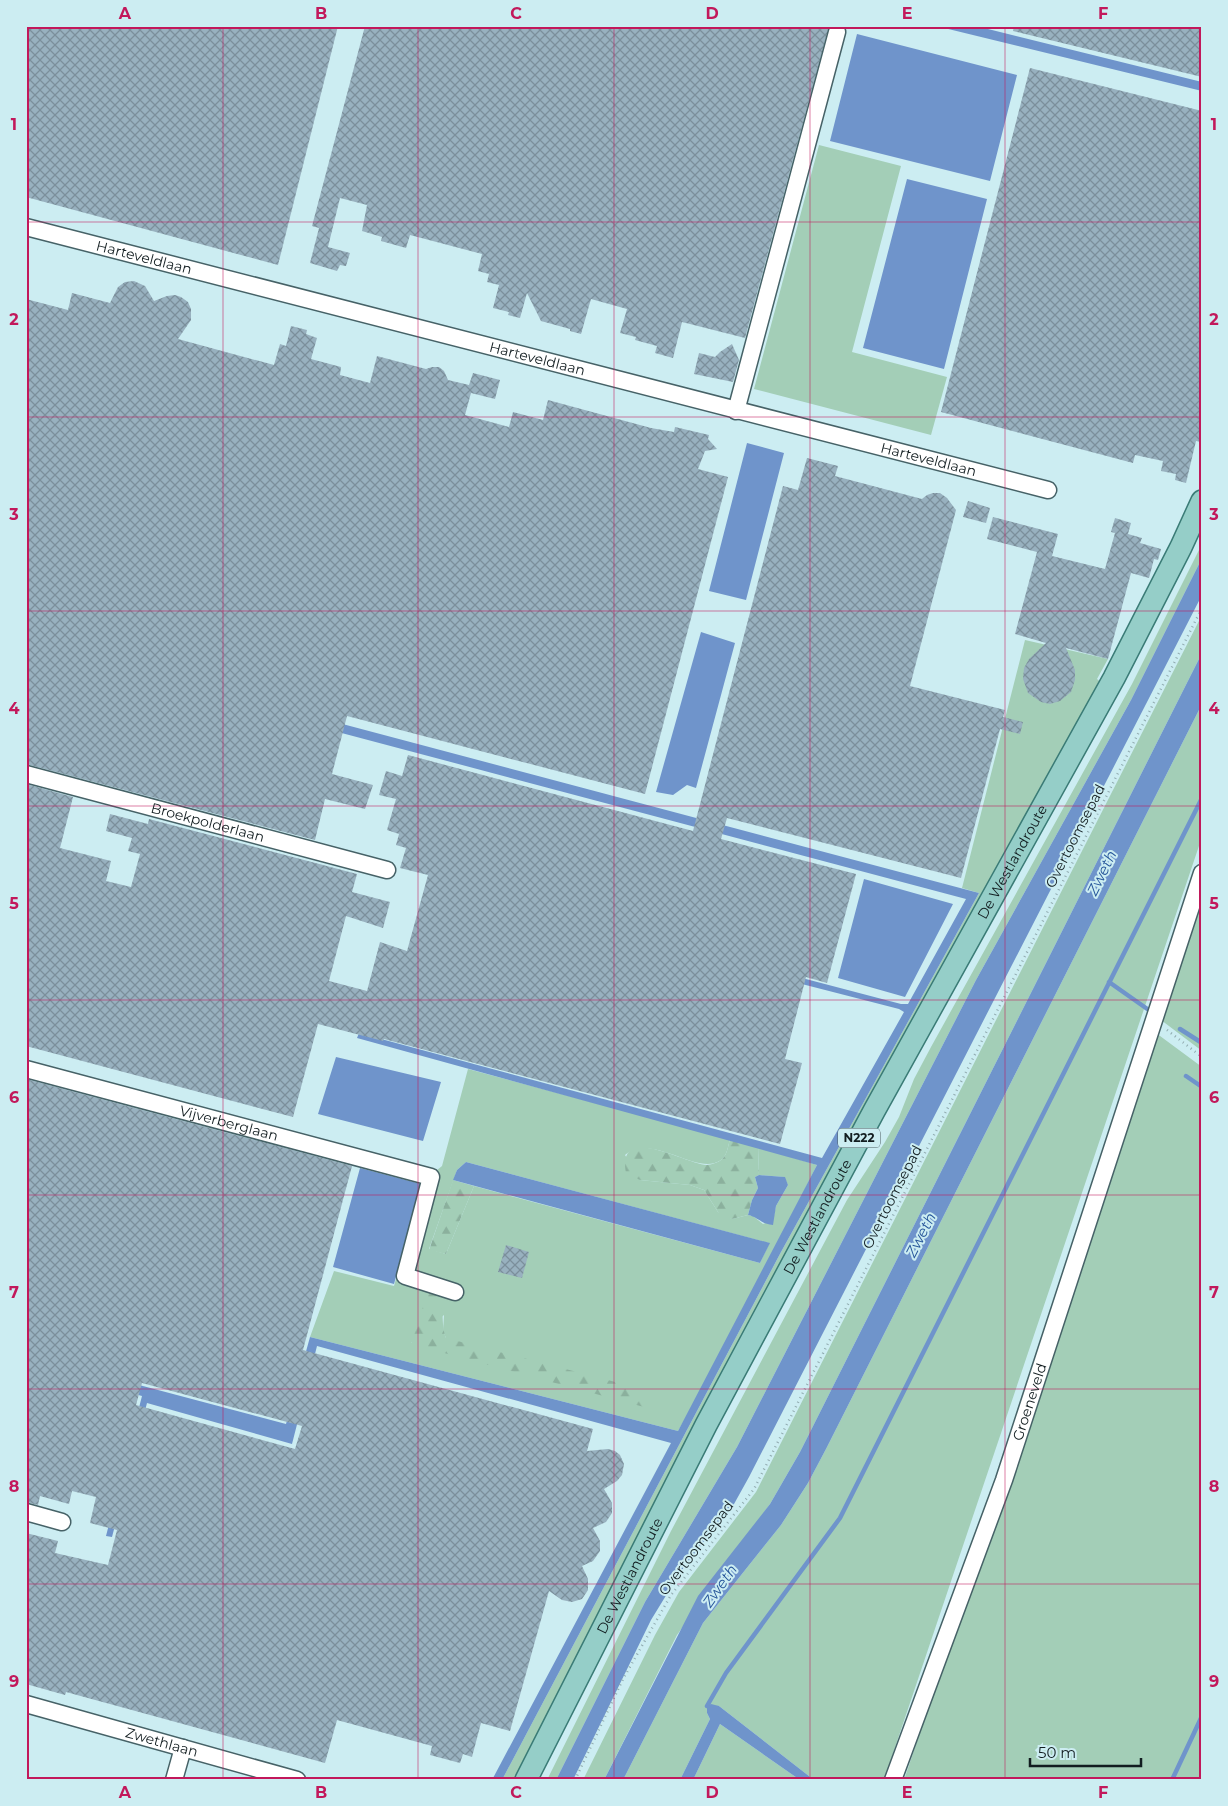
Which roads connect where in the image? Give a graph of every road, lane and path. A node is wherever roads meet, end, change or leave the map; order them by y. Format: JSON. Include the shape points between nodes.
{"nodes":[{"id":1,"x":837,"y":32,"type":"dead end"},
{"id":2,"x":26,"y":227,"type":"edge"},
{"id":3,"x":736,"y":411,"type":"junction"},
{"id":4,"x":1048,"y":490,"type":"dead end"},
{"id":5,"x":1202,"y":501,"type":"edge"},
{"id":6,"x":1202,"y":533,"type":"edge"},
{"id":7,"x":1202,"y":608,"type":"edge"},
{"id":8,"x":26,"y":774,"type":"edge"},
{"id":9,"x":387,"y":870,"type":"dead end"},
{"id":10,"x":1202,"y":873,"type":"edge"},
{"id":11,"x":1153,"y":1020,"type":"junction"},
{"id":12,"x":1202,"y":1057,"type":"edge"},
{"id":13,"x":26,"y":1069,"type":"edge"},
{"id":14,"x":455,"y":1292,"type":"dead end"},
{"id":15,"x":26,"y":1512,"type":"edge"},
{"id":16,"x":62,"y":1522,"type":"dead end"},
{"id":17,"x":26,"y":1704,"type":"edge"},
{"id":18,"x":183,"y":1748,"type":"junction"},
{"id":19,"x":174,"y":1780,"type":"edge"},
{"id":20,"x":297,"y":1780,"type":"edge"},
{"id":21,"x":526,"y":1780,"type":"edge"},
{"id":22,"x":541,"y":1780,"type":"edge"},
{"id":23,"x":575,"y":1780,"type":"edge"},
{"id":24,"x":893,"y":1780,"type":"edge"}],
"edges":[{"from":1,"to":3,"type":"street"},
{"from":2,"to":3,"type":"street","name":"Harteveldlaan"},
{"from":3,"to":4,"type":"street","name":"Harteveldlaan"},
{"from":5,"to":21,"type":"main road","name":"De Westlandroute","number":"N222","via":[[1114,678],[874,1111],[706,1425]]},
{"from":6,"to":22,"type":"main road","name":"De Westlandroute","number":"N222","via":[[1127,682],[890,1109],[726,1415]]},
{"from":7,"to":23,"type":"path","name":"Overtoomsepad","via":[[754,1489],[671,1594],[623,1679]]},
{"from":8,"to":9,"type":"street","name":"Broekpolderlaan"},
{"from":10,"to":11,"type":"street","name":"Groeneveld"},
{"from":11,"to":12,"type":"path"},
{"from":11,"to":24,"type":"street","name":"Groeneveld","via":[[1004,1480]]},
{"from":13,"to":14,"type":"street","name":"Vijverberglaan","via":[[430,1177],[404,1276]]},
{"from":15,"to":16,"type":"street"},
{"from":17,"to":18,"type":"street","name":"Zwethlaan"},
{"from":18,"to":19,"type":"street"},
{"from":18,"to":20,"type":"street","name":"Zwethlaan"}]}
